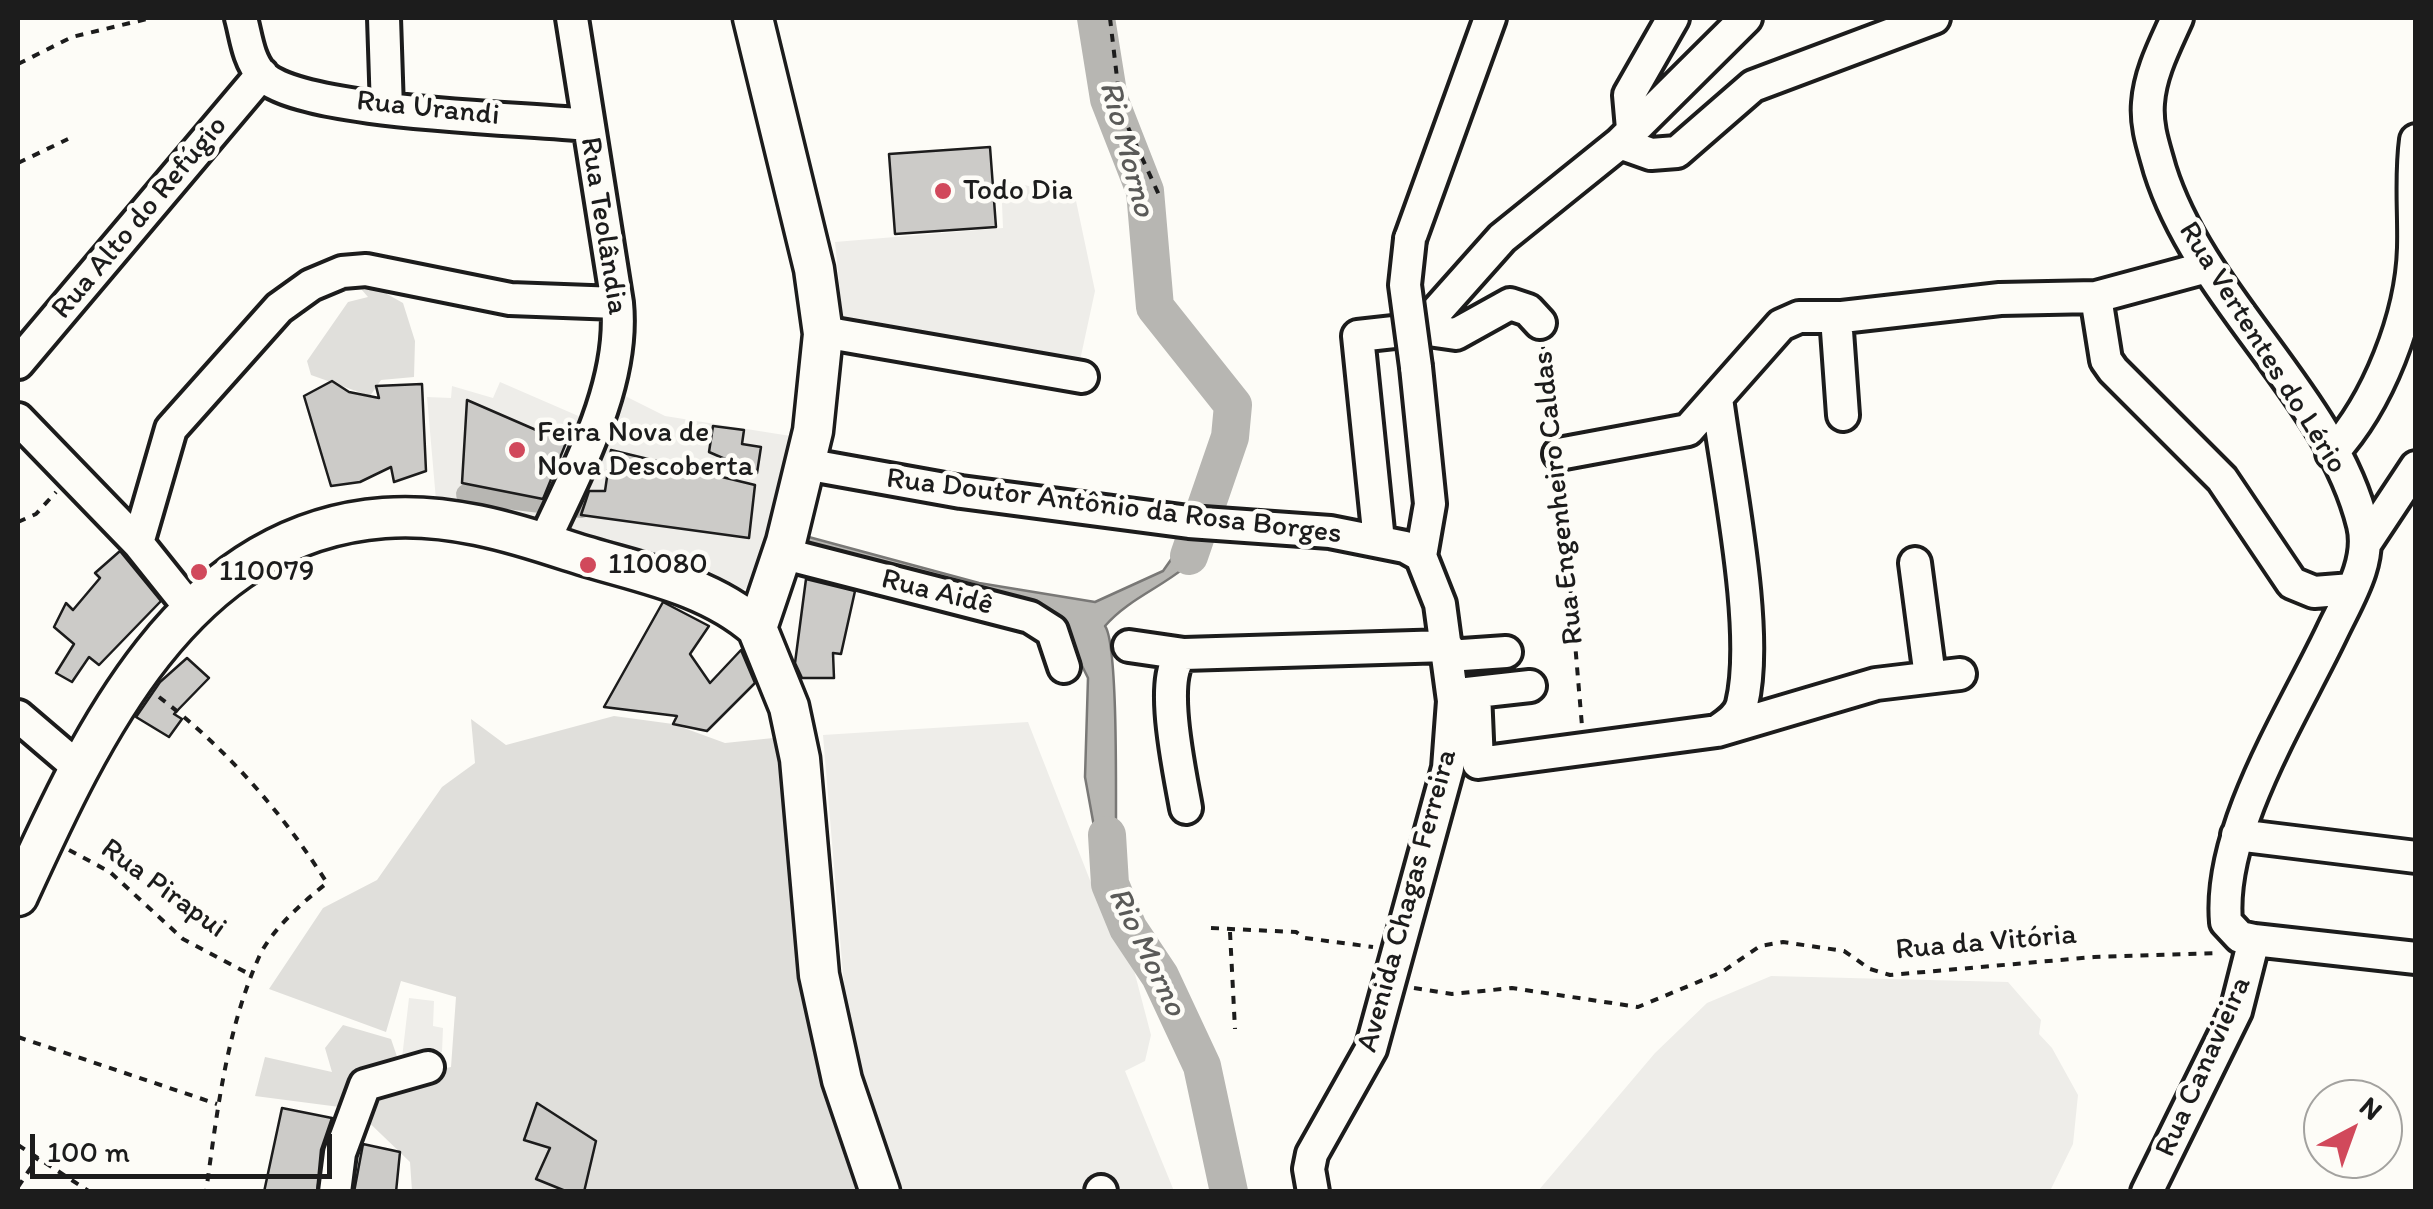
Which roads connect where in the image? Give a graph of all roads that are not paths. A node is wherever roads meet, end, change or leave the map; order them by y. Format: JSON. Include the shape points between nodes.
{"nodes":[{"id":1,"x":241,"y":18,"type":"edge"},
{"id":2,"x":384,"y":18,"type":"edge"},
{"id":3,"x":572,"y":18,"type":"edge"},
{"id":4,"x":752,"y":18,"type":"edge"},
{"id":5,"x":1490,"y":18,"type":"edge"},
{"id":6,"x":1672,"y":18,"type":"edge"},
{"id":7,"x":1746,"y":18,"type":"edge"},
{"id":8,"x":1934,"y":18,"type":"edge"},
{"id":9,"x":2177,"y":18,"type":"edge"},
{"id":10,"x":266,"y":78,"type":"junction"},
{"id":11,"x":387,"y":108,"type":"junction"},
{"id":12,"x":586,"y":125,"type":"junction"},
{"id":13,"x":1626,"y":136,"type":"junction"},
{"id":14,"x":2416,"y":140,"type":"edge"},
{"id":15,"x":2207,"y":267,"type":"junction"},
{"id":16,"x":2096,"y":297,"type":"junction"},
{"id":17,"x":617,"y":303,"type":"junction"},
{"id":18,"x":1836,"y":317,"type":"junction"},
{"id":19,"x":1540,"y":323,"type":"road end"},
{"id":20,"x":1421,"y":330,"type":"junction"},
{"id":21,"x":823,"y":332,"type":"junction"},
{"id":22,"x":18,"y":362,"type":"edge"},
{"id":23,"x":1082,"y":378,"type":"dead end"},
{"id":24,"x":1717,"y":398,"type":"junction"},
{"id":25,"x":1844,"y":415,"type":"dead end"},
{"id":26,"x":18,"y":419,"type":"edge"},
{"id":27,"x":2332,"y":453,"type":"junction"},
{"id":28,"x":1560,"y":454,"type":"road end"},
{"id":29,"x":806,"y":464,"type":"junction"},
{"id":30,"x":2416,"y":468,"type":"edge"},
{"id":31,"x":1379,"y":541,"type":"junction"},
{"id":32,"x":544,"y":542,"type":"junction"},
{"id":33,"x":138,"y":543,"type":"junction"},
{"id":34,"x":2365,"y":544,"type":"junction"},
{"id":35,"x":781,"y":553,"type":"junction"},
{"id":36,"x":1421,"y":556,"type":"junction"},
{"id":37,"x":1915,"y":562,"type":"dead end"},
{"id":38,"x":2352,"y":589,"type":"junction"},
{"id":39,"x":190,"y":608,"type":"junction"},
{"id":40,"x":757,"y":628,"type":"junction"},
{"id":41,"x":1129,"y":646,"type":"dead end"},
{"id":42,"x":1447,"y":651,"type":"junction"},
{"id":43,"x":1506,"y":652,"type":"dead end"},
{"id":44,"x":1184,"y":654,"type":"junction"},
{"id":45,"x":1064,"y":667,"type":"dead end"},
{"id":46,"x":1530,"y":686,"type":"dead end"},
{"id":47,"x":1464,"y":693,"type":"junction"},
{"id":48,"x":18,"y":716,"type":"edge"},
{"id":49,"x":1716,"y":731,"type":"junction"},
{"id":50,"x":80,"y":769,"type":"junction"},
{"id":51,"x":1186,"y":808,"type":"dead end"},
{"id":52,"x":2237,"y":835,"type":"junction"},
{"id":53,"x":2416,"y":857,"type":"edge"},
{"id":54,"x":18,"y":896,"type":"edge"},
{"id":55,"x":2253,"y":946,"type":"junction"},
{"id":56,"x":2416,"y":958,"type":"edge"},
{"id":57,"x":428,"y":1067,"type":"dead end"},
{"id":58,"x":335,"y":1192,"type":"edge"},
{"id":59,"x":880,"y":1192,"type":"edge"},
{"id":60,"x":1313,"y":1192,"type":"edge"},
{"id":61,"x":2147,"y":1192,"type":"edge"}],
"edges":[{"from":1,"to":10,"type":"street","via":[[250,53]]},
{"from":2,"to":11,"type":"street"},
{"from":3,"to":12,"type":"street","name":"Rua Teolândia"},
{"from":4,"to":21,"type":"main road","via":[[814,269]]},
{"from":5,"to":36,"type":"street","name":"Avenida Chagas Ferreira","bridge":true,"via":[[1410,239],[1406,285],[1430,504]]},
{"from":6,"to":13,"type":"street","via":[[1628,96]]},
{"from":7,"to":13,"type":"street"},
{"from":8,"to":13,"type":"street","via":[[1753,86],[1677,152],[1651,154]]},
{"from":9,"to":15,"type":"street","name":"Rua Vertentes do Lério","via":[[2153,72],[2150,135],[2169,198]]},
{"from":10,"to":11,"type":"street","name":"Rua Urandi","via":[[295,92]]},
{"from":10,"to":22,"type":"street","name":"Rua Alto do Refúgio"},
{"from":11,"to":12,"type":"street","name":"Rua Urandi"},
{"from":12,"to":17,"type":"street","name":"Rua Teolândia"},
{"from":13,"to":20,"type":"street","via":[[1502,238]]},
{"from":14,"to":27,"type":"street","via":[[2407,294],[2365,412]]},
{"from":15,"to":16,"type":"street"},
{"from":15,"to":27,"type":"street","name":"Rua Vertentes do Lério"},
{"from":16,"to":18,"type":"street","via":[[2000,299]]},
{"from":16,"to":38,"type":"street","via":[[2112,370],[2222,479],[2292,583],[2314,592]]},
{"from":17,"to":32,"type":"street","name":"Rua Teolândia","via":[[612,374]]},
{"from":17,"to":33,"type":"street","via":[[510,299],[366,270],[311,285],[251,334],[171,429]]},
{"from":18,"to":24,"type":"street","via":[[1799,316],[1781,325]]},
{"from":18,"to":25,"type":"street"},
{"from":19,"to":20,"type":"street","name":"Rua Engenheiro Caldas","via":[[1510,304],[1456,334]]},
{"from":20,"to":31,"type":"street","via":[[1358,336]]},
{"from":21,"to":23,"type":"street"},
{"from":21,"to":29,"type":"main road"},
{"from":24,"to":28,"type":"street","via":[[1688,430]]},
{"from":24,"to":49,"type":"street","via":[[1747,627],[1742,704]]},
{"from":26,"to":33,"type":"street"},
{"from":27,"to":34,"type":"street","name":"Rua Vertentes do Lério","via":[[2364,526]]},
{"from":29,"to":31,"type":"street","name":"Rua Doutor Antônio da Rosa Borges","via":[[962,492]]},
{"from":29,"to":35,"type":"main road"},
{"from":30,"to":34,"type":"street"},
{"from":31,"to":36,"type":"street","name":"Rua Doutor Antônio da Rosa Borges"},
{"from":32,"to":39,"type":"main road","via":[[432,518],[358,522],[253,561]]},
{"from":32,"to":40,"type":"main road","via":[[699,592]]},
{"from":33,"to":39,"type":"street"},
{"from":34,"to":38,"type":"street"},
{"from":35,"to":40,"type":"main road"},
{"from":35,"to":45,"type":"street","name":"Rua Aidê","via":[[1030,617],[1052,631]]},
{"from":36,"to":42,"type":"street","name":"Avenida Chagas Ferreira"},
{"from":37,"to":49,"type":"street","via":[[1945,675],[1876,684]]},
{"from":38,"to":52,"type":"street"},
{"from":39,"to":50,"type":"main road","via":[[132,678]]},
{"from":40,"to":59,"type":"main road","via":[[789,706],[800,759],[819,974],[842,1080]]},
{"from":41,"to":44,"type":"street"},
{"from":42,"to":43,"type":"street"},
{"from":42,"to":44,"type":"street"},
{"from":42,"to":47,"type":"street","name":"Avenida Chagas Ferreira"},
{"from":44,"to":51,"type":"street","via":[[1174,663],[1170,689]]},
{"from":46,"to":47,"type":"street"},
{"from":47,"to":49,"type":"street","via":[[1478,762]]},
{"from":47,"to":60,"type":"street","name":"Avenida Chagas Ferreira","via":[[1364,1068],[1312,1154]]},
{"from":48,"to":50,"type":"street"},
{"from":50,"to":54,"type":"main road"},
{"from":52,"to":53,"type":"street"},
{"from":52,"to":55,"type":"street","via":[[2226,922]]},
{"from":55,"to":56,"type":"street"},
{"from":55,"to":61,"type":"street","name":"Rua Canavieira","via":[[2236,1010]]},
{"from":57,"to":58,"type":"street","via":[[365,1085],[340,1153]]}]}
